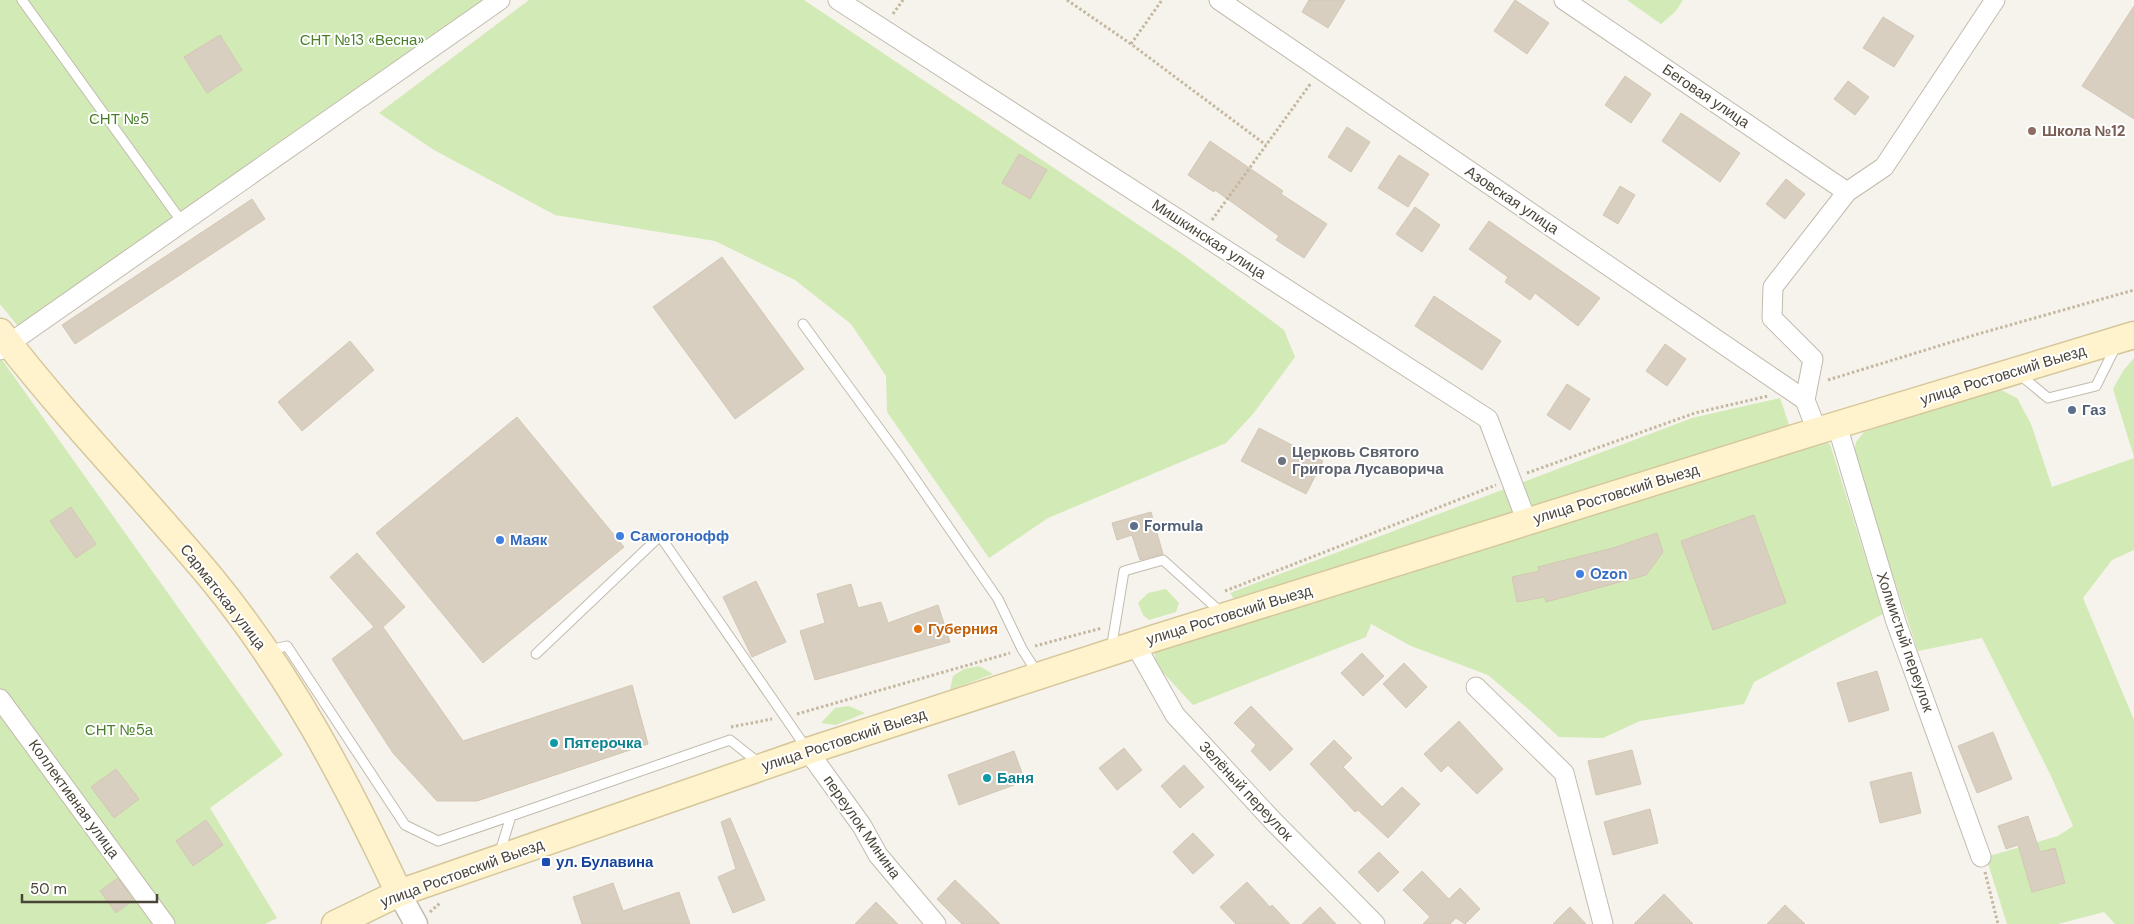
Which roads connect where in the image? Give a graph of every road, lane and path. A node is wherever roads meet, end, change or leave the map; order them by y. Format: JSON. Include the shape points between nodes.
{"nodes":[{"id":1,"x":22,"y":0,"type":"edge"},
{"id":2,"x":838,"y":0,"type":"edge"},
{"id":3,"x":1067,"y":0,"type":"edge"},
{"id":4,"x":1162,"y":0,"type":"edge"},
{"id":5,"x":1219,"y":0,"type":"edge"},
{"id":6,"x":1564,"y":0,"type":"edge"},
{"id":7,"x":1995,"y":0,"type":"edge"},
{"id":8,"x":494,"y":2,"type":"edge"},
{"id":9,"x":1131,"y":44,"type":"junction"},
{"id":10,"x":1320,"y":69,"type":"junction"},
{"id":11,"x":1266,"y":145,"type":"junction"},
{"id":12,"x":1848,"y":192,"type":"junction"},
{"id":13,"x":182,"y":222,"type":"junction"},
{"id":14,"x":1202,"y":235,"type":"junction"},
{"id":15,"x":2134,"y":290,"type":"edge"},
{"id":16,"x":803,"y":324,"type":"dead end"},
{"id":17,"x":2126,"y":337,"type":"edge"},
{"id":18,"x":3,"y":342,"type":"edge"},
{"id":19,"x":2014,"y":371,"type":"junction"},
{"id":20,"x":1801,"y":392,"type":"junction"},
{"id":21,"x":1827,"y":428,"type":"junction"},
{"id":22,"x":1511,"y":479,"type":"junction"},
{"id":23,"x":1527,"y":522,"type":"junction"},
{"id":24,"x":1217,"y":608,"type":"junction"},
{"id":25,"x":1120,"y":642,"type":"junction"},
{"id":26,"x":1022,"y":649,"type":"junction"},
{"id":27,"x":266,"y":651,"type":"junction"},
{"id":28,"x":536,"y":654,"type":"dead end"},
{"id":29,"x":1040,"y":676,"type":"junction"},
{"id":30,"x":1476,"y":687,"type":"dead end"},
{"id":31,"x":0,"y":699,"type":"edge"},
{"id":32,"x":784,"y":717,"type":"junction"},
{"id":33,"x":729,"y":728,"type":"dead end"},
{"id":34,"x":808,"y":751,"type":"junction"},
{"id":35,"x":763,"y":767,"type":"junction"},
{"id":36,"x":511,"y":816,"type":"junction"},
{"id":37,"x":1981,"y":857,"type":"joint"},
{"id":38,"x":497,"y":860,"type":"junction"},
{"id":39,"x":400,"y":894,"type":"junction"},
{"id":40,"x":165,"y":924,"type":"edge"},
{"id":41,"x":335,"y":924,"type":"edge"},
{"id":42,"x":416,"y":924,"type":"edge"},
{"id":43,"x":936,"y":924,"type":"edge"},
{"id":44,"x":1375,"y":924,"type":"edge"},
{"id":45,"x":1603,"y":924,"type":"edge"},
{"id":46,"x":1998,"y":924,"type":"edge"}],
"edges":[{"from":1,"to":13,"type":"lane"},
{"from":2,"to":14,"type":"street","name":"Мишкинская улица"},
{"from":3,"to":9,"type":"path"},
{"from":4,"to":9,"type":"path"},
{"from":5,"to":10,"type":"street","name":"Азовская улица"},
{"from":6,"to":12,"type":"street","name":"Беговая улица"},
{"from":7,"to":12,"type":"street","via":[[1884,167]]},
{"from":8,"to":13,"type":"street"},
{"from":9,"to":11,"type":"path"},
{"from":10,"to":11,"type":"path"},
{"from":10,"to":20,"type":"street","name":"Азовская улица"},
{"from":11,"to":14,"type":"path"},
{"from":12,"to":20,"type":"street","via":[[1773,287],[1772,318],[1813,360]]},
{"from":13,"to":18,"type":"street"},
{"from":14,"to":22,"type":"street","name":"Мишкинская улица","via":[[1488,419]]},
{"from":15,"to":20,"type":"path","via":[[1971,336]]},
{"from":16,"to":26,"type":"lane","via":[[998,599]]},
{"from":17,"to":19,"type":"main road","name":"улица Ростовский Выезд"},
{"from":17,"to":19,"type":"lane","via":[[2096,386],[2048,398]]},
{"from":18,"to":27,"type":"main road","name":"Сарматская улица","via":[[213,580]]},
{"from":19,"to":21,"type":"main road","name":"улица Ростовский Выезд"},
{"from":20,"to":21,"type":"street","name":"Холмистый переулок"},
{"from":20,"to":22,"type":"path","via":[[1695,413]]},
{"from":21,"to":23,"type":"main road","name":"улица Ростовский Выезд"},
{"from":21,"to":37,"type":"street","name":"Холмистый переулок"},
{"from":22,"to":23,"type":"street","name":"Мишкинская улица"},
{"from":22,"to":24,"type":"path","via":[[1223,592]]},
{"from":23,"to":24,"type":"main road","name":"улица Ростовский Выезд"},
{"from":24,"to":25,"type":"main road","name":"улица Ростовский Выезд"},
{"from":24,"to":25,"type":"lane","via":[[1163,560],[1124,571]]},
{"from":25,"to":26,"type":"path","via":[[1100,628]]},
{"from":25,"to":29,"type":"main road","name":"улица Ростовский Выезд"},
{"from":25,"to":44,"type":"street","name":"Зелёный переулок","via":[[1174,714]]},
{"from":26,"to":29,"type":"lane"},
{"from":26,"to":32,"type":"path"},
{"from":27,"to":36,"type":"lane","via":[[287,646],[405,825],[438,841]]},
{"from":27,"to":39,"type":"main road","name":"Сарматская улица","via":[[305,711],[365,820]]},
{"from":28,"to":32,"type":"lane","via":[[660,536]]},
{"from":29,"to":34,"type":"main road","name":"улица Ростовский Выезд"},
{"from":30,"to":45,"type":"street","via":[[1564,773]]},
{"from":31,"to":40,"type":"street","name":"Коллективная улица"},
{"from":32,"to":33,"type":"path"},
{"from":32,"to":34,"type":"lane"},
{"from":34,"to":35,"type":"main road","name":"улица Ростовский Выезд"},
{"from":34,"to":43,"type":"street","name":"переулок Минина","via":[[862,826],[878,855]]},
{"from":35,"to":36,"type":"lane","via":[[730,740]]},
{"from":35,"to":38,"type":"main road","name":"улица Ростовский Выезд"},
{"from":36,"to":38,"type":"lane"},
{"from":37,"to":46,"type":"path"},
{"from":38,"to":39,"type":"main road","name":"улица Ростовский Выезд"},
{"from":39,"to":41,"type":"main road","name":"улица Ростовский Выезд"},
{"from":39,"to":42,"type":"street"}]}
